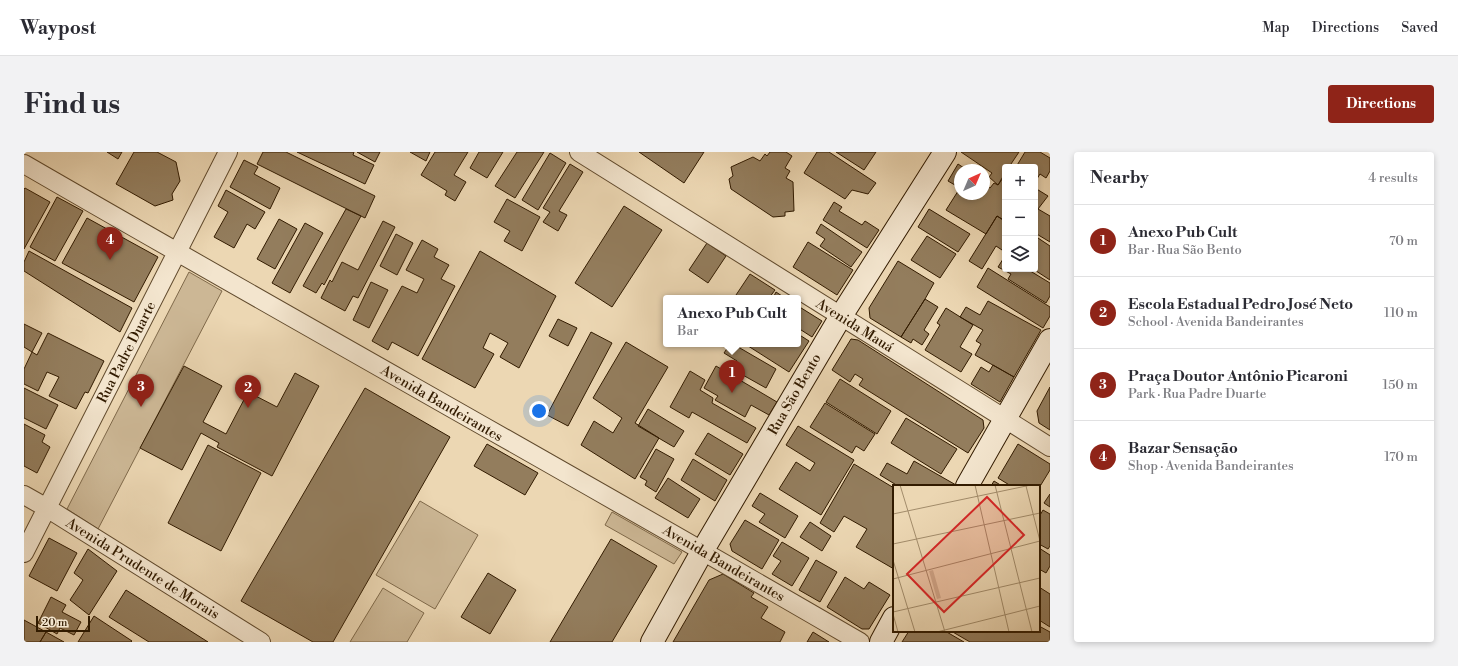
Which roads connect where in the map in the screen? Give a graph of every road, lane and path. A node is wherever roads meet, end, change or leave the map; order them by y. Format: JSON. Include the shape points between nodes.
{"nodes":[{"id":1,"x":228,"y":152,"type":"edge"},
{"id":2,"x":579,"y":152,"type":"edge"},
{"id":3,"x":945,"y":152,"type":"edge"},
{"id":4,"x":24,"y":164,"type":"edge"},
{"id":5,"x":177,"y":252,"type":"junction"},
{"id":6,"x":841,"y":316,"type":"junction"},
{"id":7,"x":1050,"y":340,"type":"edge"},
{"id":8,"x":1004,"y":419,"type":"junction"},
{"id":9,"x":1050,"y":447,"type":"edge"},
{"id":10,"x":968,"y":485,"type":"edge"},
{"id":11,"x":24,"y":495,"type":"edge"},
{"id":12,"x":47,"y":508,"type":"junction"},
{"id":13,"x":703,"y":550,"type":"junction"},
{"id":14,"x":24,"y":553,"type":"edge"},
{"id":15,"x":893,"y":620,"type":"edge"},
{"id":16,"x":261,"y":642,"type":"edge"},
{"id":17,"x":652,"y":642,"type":"edge"},
{"id":18,"x":860,"y":642,"type":"edge"},
{"id":19,"x":881,"y":642,"type":"edge"}],
"edges":[{"from":1,"to":5,"type":"street","name":"Rua Padre Duarte"},
{"from":2,"to":6,"type":"street","name":"Avenida Mauá"},
{"from":3,"to":6,"type":"street","name":"Rua São Bento"},
{"from":4,"to":5,"type":"street","name":"Avenida Bandeirantes"},
{"from":5,"to":12,"type":"street","name":"Rua Padre Duarte"},
{"from":5,"to":13,"type":"street","name":"Avenida Bandeirantes"},
{"from":6,"to":8,"type":"street","name":"Avenida Mauá"},
{"from":6,"to":13,"type":"street","name":"Rua São Bento"},
{"from":7,"to":8,"type":"street"},
{"from":8,"to":9,"type":"street","name":"Avenida Mauá"},
{"from":8,"to":10,"type":"street"},
{"from":11,"to":12,"type":"street","name":"Avenida Prudente de Morais"},
{"from":12,"to":14,"type":"street","name":"Rua Padre Duarte"},
{"from":12,"to":16,"type":"street","name":"Avenida Prudente de Morais"},
{"from":13,"to":17,"type":"street","name":"Rua São Bento"},
{"from":13,"to":18,"type":"street","name":"Avenida Bandeirantes"},
{"from":15,"to":19,"type":"street"}]}
